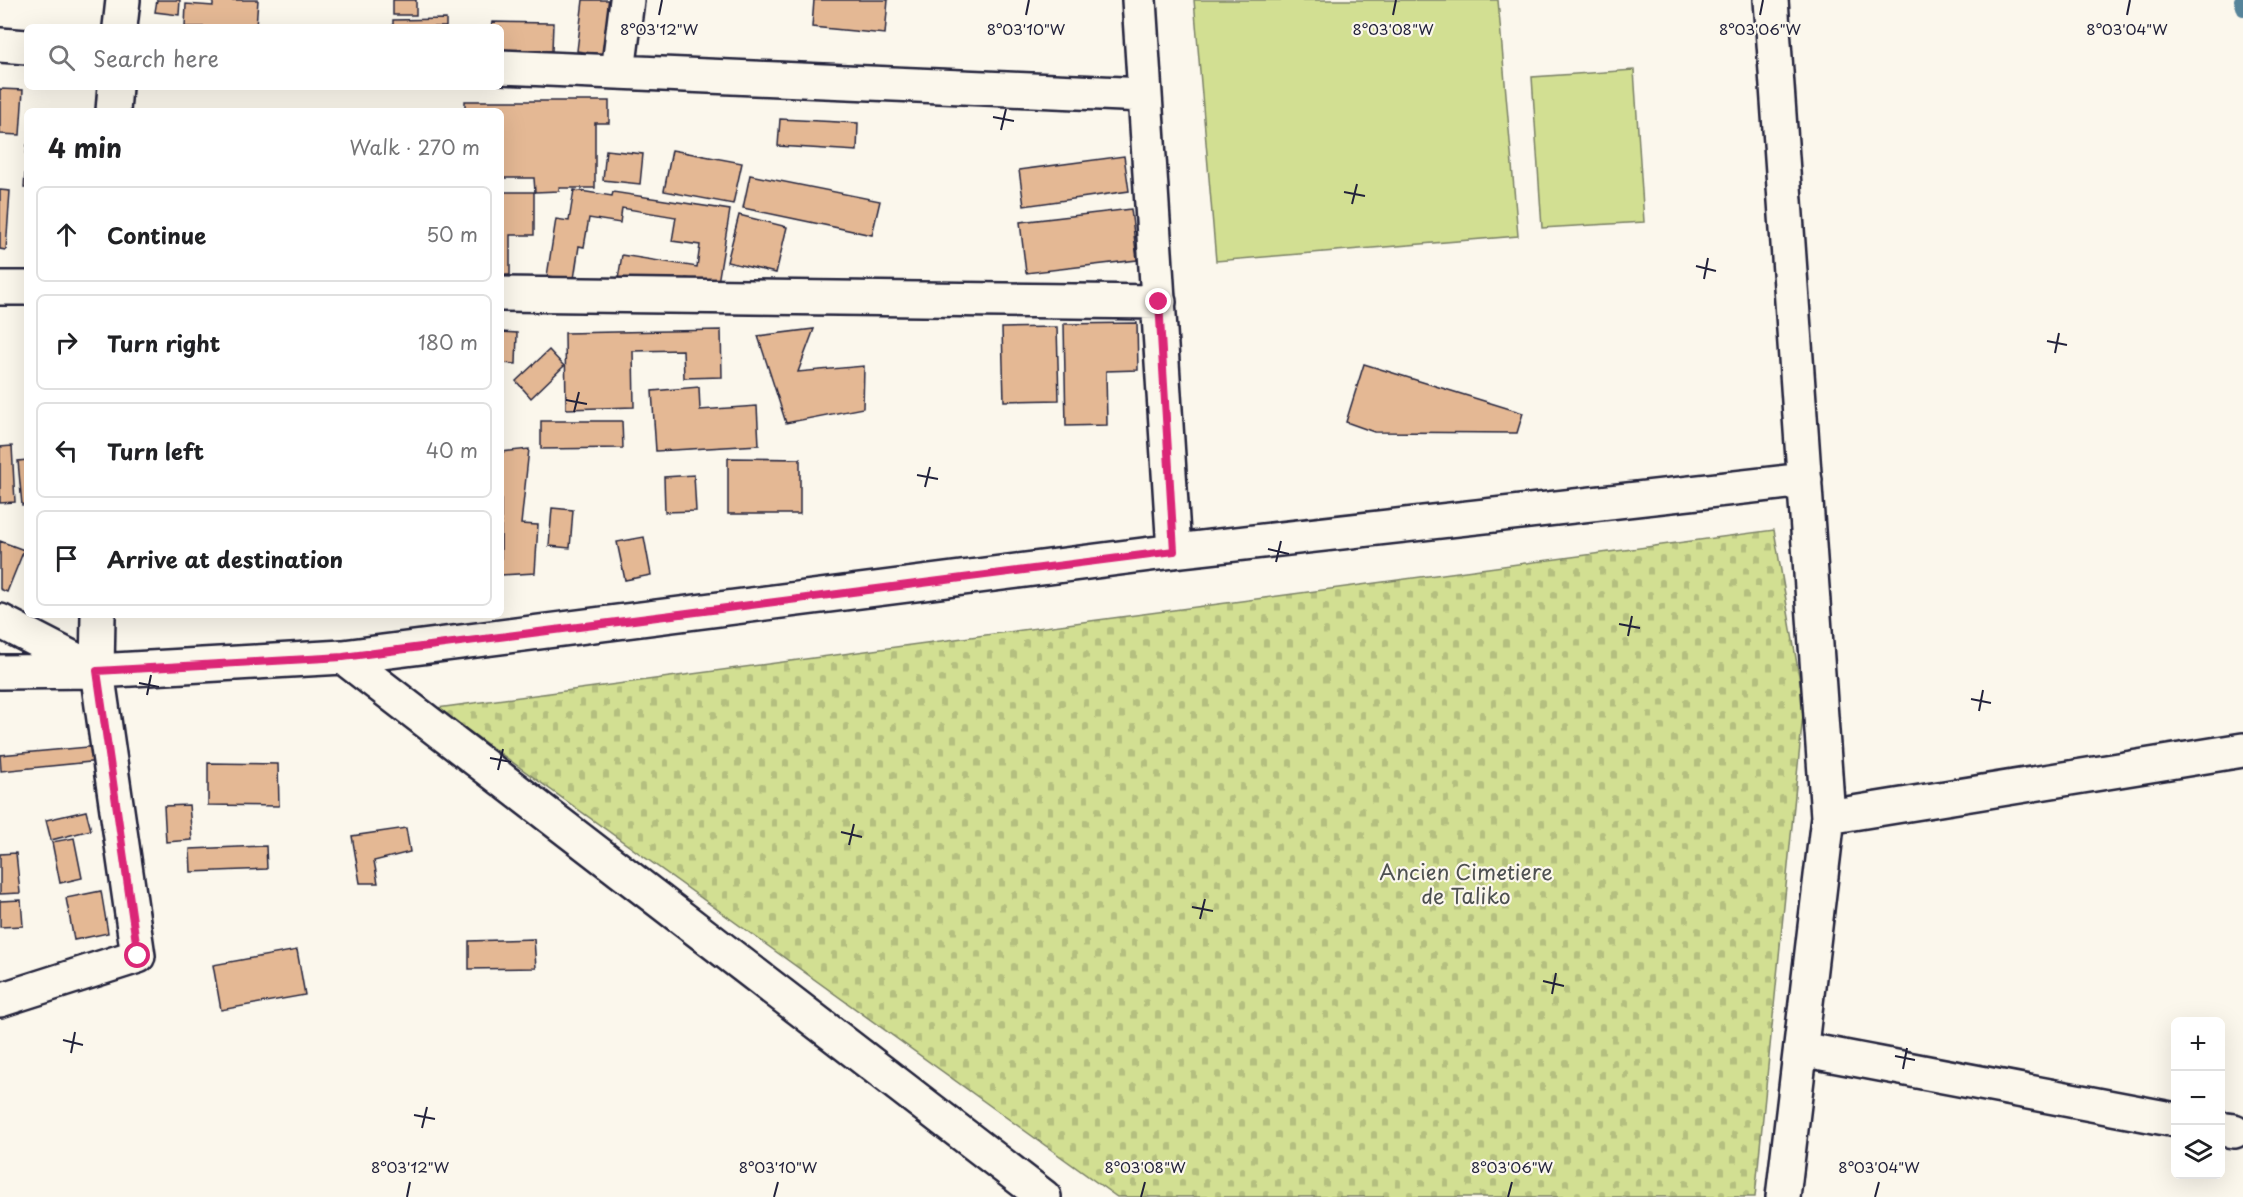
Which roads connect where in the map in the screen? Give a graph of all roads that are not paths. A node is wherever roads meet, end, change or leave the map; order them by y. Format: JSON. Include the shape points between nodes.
{"nodes":[{"id":1,"x":123,"y":0,"type":"edge"},
{"id":2,"x":627,"y":0,"type":"edge"},
{"id":3,"x":1139,"y":0,"type":"edge"},
{"id":4,"x":1771,"y":0,"type":"edge"},
{"id":5,"x":120,"y":24,"type":"edge"},
{"id":6,"x":0,"y":45,"type":"edge"},
{"id":7,"x":24,"y":47,"type":"edge"},
{"id":8,"x":504,"y":67,"type":"edge"},
{"id":9,"x":618,"y":72,"type":"junction"},
{"id":10,"x":115,"y":90,"type":"edge"},
{"id":11,"x":1145,"y":95,"type":"junction"},
{"id":12,"x":113,"y":108,"type":"edge"},
{"id":13,"x":0,"y":288,"type":"edge"},
{"id":14,"x":24,"y":288,"type":"edge"},
{"id":15,"x":504,"y":294,"type":"edge"},
{"id":16,"x":1159,"y":302,"type":"junction"},
{"id":17,"x":1804,"y":480,"type":"junction"},
{"id":18,"x":1174,"y":551,"type":"junction"},
{"id":19,"x":98,"y":618,"type":"edge"},
{"id":20,"x":0,"y":621,"type":"edge"},
{"id":21,"x":343,"y":657,"type":"junction"},
{"id":22,"x":97,"y":671,"type":"junction"},
{"id":23,"x":0,"y":672,"type":"edge"},
{"id":24,"x":2243,"y":750,"type":"edge"},
{"id":25,"x":1828,"y":817,"type":"junction"},
{"id":26,"x":0,"y":1000,"type":"edge"},
{"id":27,"x":1801,"y":1049,"type":"junction"},
{"id":28,"x":2171,"y":1119,"type":"edge"},
{"id":29,"x":1044,"y":1197,"type":"edge"},
{"id":30,"x":1783,"y":1197,"type":"edge"}],
"edges":[{"from":1,"to":5,"type":"street"},
{"from":2,"to":9,"type":"street"},
{"from":3,"to":11,"type":"street"},
{"from":4,"to":17,"type":"street"},
{"from":6,"to":7,"type":"street"},
{"from":8,"to":9,"type":"street"},
{"from":9,"to":11,"type":"street"},
{"from":10,"to":12,"type":"street"},
{"from":11,"to":16,"type":"street"},
{"from":13,"to":14,"type":"street"},
{"from":15,"to":16,"type":"street"},
{"from":16,"to":18,"type":"street"},
{"from":17,"to":18,"type":"street"},
{"from":17,"to":25,"type":"street"},
{"from":18,"to":21,"type":"street"},
{"from":19,"to":22,"type":"street"},
{"from":20,"to":22,"type":"street"},
{"from":21,"to":22,"type":"street"},
{"from":21,"to":29,"type":"street"},
{"from":22,"to":23,"type":"street"},
{"from":22,"to":26,"type":"street","via":[[138,956]]},
{"from":24,"to":25,"type":"street"},
{"from":25,"to":27,"type":"street"},
{"from":27,"to":28,"type":"street"},
{"from":27,"to":30,"type":"street"}]}
